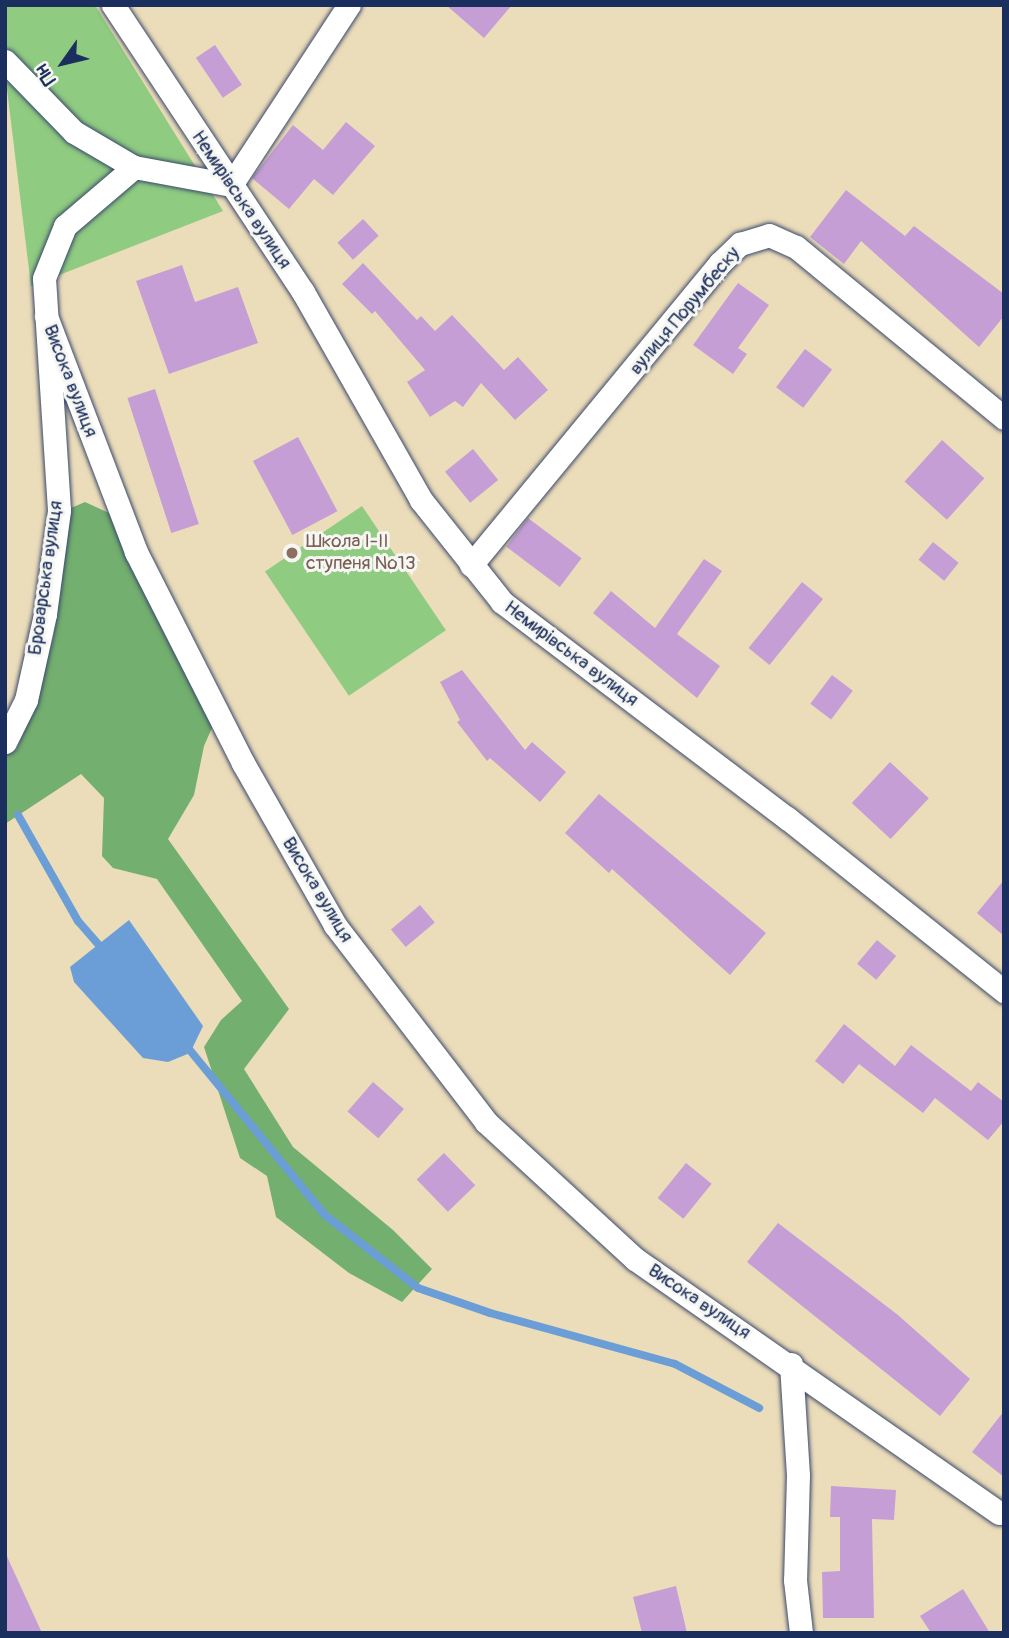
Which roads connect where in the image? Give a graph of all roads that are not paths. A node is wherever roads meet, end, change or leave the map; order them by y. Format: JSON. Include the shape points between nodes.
{"nodes":[{"id":1,"x":113,"y":5,"type":"edge"},
{"id":2,"x":349,"y":5,"type":"edge"},
{"id":3,"x":5,"y":61,"type":"edge"},
{"id":4,"x":134,"y":167,"type":"junction"},
{"id":5,"x":231,"y":185,"type":"junction"},
{"id":6,"x":46,"y":316,"type":"junction"},
{"id":7,"x":1004,"y":418,"type":"edge"},
{"id":8,"x":471,"y":565,"type":"junction"},
{"id":9,"x":5,"y":742,"type":"edge"},
{"id":10,"x":1004,"y":991,"type":"edge"},
{"id":11,"x":791,"y":1364,"type":"junction"},
{"id":12,"x":999,"y":1513,"type":"dead end"},
{"id":13,"x":801,"y":1633,"type":"edge"}],
"edges":[{"from":1,"to":5,"type":"street","name":"Немирівська вулиця"},
{"from":2,"to":5,"type":"street"},
{"from":3,"to":4,"type":"street","via":[[74,132]]},
{"from":4,"to":5,"type":"street"},
{"from":4,"to":6,"type":"street","name":"Броварська вулиця","via":[[65,226],[44,278]]},
{"from":5,"to":8,"type":"street","name":"Немирівська вулиця","via":[[303,292],[421,500]]},
{"from":6,"to":9,"type":"street","name":"Броварська вулиця","via":[[60,510],[45,614],[26,700]]},
{"from":6,"to":11,"type":"street","name":"Висока вулиця","via":[[136,552],[243,763],[335,925],[486,1122],[635,1259]]},
{"from":7,"to":8,"type":"street","name":"вулиця Порумбеску","via":[[796,247],[769,235],[740,244],[720,263]]},
{"from":8,"to":10,"type":"street","name":"Немирівська вулиця","via":[[502,602],[787,818]]},
{"from":11,"to":12,"type":"street","name":"Висока вулиця"},
{"from":11,"to":13,"type":"street","via":[[798,1475],[795,1580]]}]}
